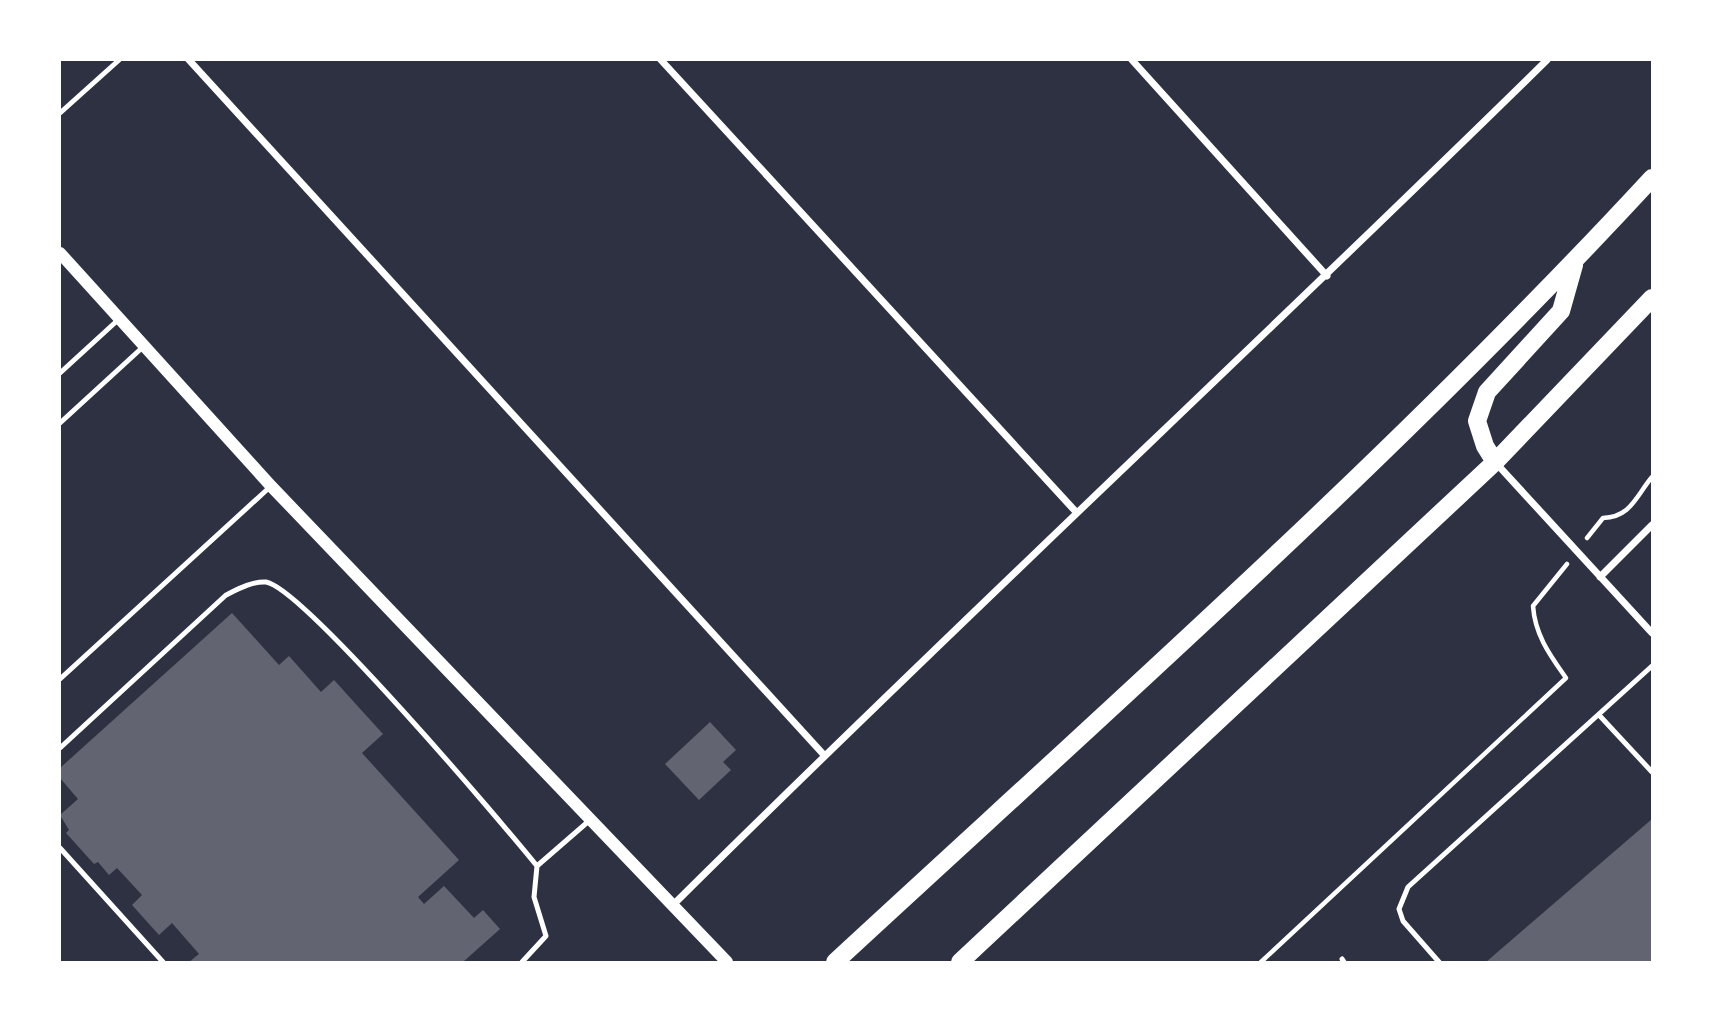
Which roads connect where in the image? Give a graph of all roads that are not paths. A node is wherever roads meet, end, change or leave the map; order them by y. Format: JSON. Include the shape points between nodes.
{"nodes":[{"id":1,"x":119,"y":60,"type":"edge"},
{"id":2,"x":188,"y":60,"type":"edge"},
{"id":3,"x":661,"y":60,"type":"edge"},
{"id":4,"x":1132,"y":60,"type":"edge"},
{"id":5,"x":1547,"y":60,"type":"edge"},
{"id":6,"x":60,"y":113,"type":"edge"},
{"id":7,"x":1653,"y":178,"type":"edge"},
{"id":8,"x":60,"y":253,"type":"edge"},
{"id":9,"x":1575,"y":261,"type":"junction"},
{"id":10,"x":1327,"y":276,"type":"junction"},
{"id":11,"x":1653,"y":298,"type":"edge"},
{"id":12,"x":119,"y":319,"type":"junction"},
{"id":13,"x":144,"y":346,"type":"junction"},
{"id":14,"x":60,"y":373,"type":"edge"},
{"id":15,"x":60,"y":423,"type":"edge"},
{"id":16,"x":1494,"y":462,"type":"junction"},
{"id":17,"x":271,"y":486,"type":"junction"},
{"id":18,"x":1077,"y":513,"type":"junction"},
{"id":19,"x":1653,"y":525,"type":"edge"},
{"id":20,"x":1600,"y":576,"type":"junction"},
{"id":21,"x":1653,"y":633,"type":"edge"},
{"id":22,"x":1653,"y":666,"type":"edge"},
{"id":23,"x":60,"y":679,"type":"edge"},
{"id":24,"x":1599,"y":715,"type":"junction"},
{"id":25,"x":60,"y":748,"type":"edge"},
{"id":26,"x":824,"y":755,"type":"junction"},
{"id":27,"x":1653,"y":772,"type":"edge"},
{"id":28,"x":591,"y":819,"type":"junction"},
{"id":29,"x":60,"y":848,"type":"edge"},
{"id":30,"x":537,"y":866,"type":"junction"},
{"id":31,"x":674,"y":904,"type":"junction"},
{"id":32,"x":163,"y":962,"type":"edge"},
{"id":33,"x":522,"y":962,"type":"edge"},
{"id":34,"x":727,"y":962,"type":"edge"},
{"id":35,"x":835,"y":962,"type":"edge"},
{"id":36,"x":960,"y":962,"type":"edge"},
{"id":37,"x":1439,"y":962,"type":"edge"}],
"edges":[{"from":1,"to":6,"type":"lane"},
{"from":2,"to":26,"type":"street"},
{"from":3,"to":18,"type":"street"},
{"from":4,"to":10,"type":"street"},
{"from":5,"to":10,"type":"street"},
{"from":7,"to":9,"type":"main road"},
{"from":8,"to":12,"type":"street"},
{"from":9,"to":16,"type":"main road","via":[[1561,311],[1486,392],[1477,421]]},
{"from":9,"to":35,"type":"main road","via":[[1293,539]]},
{"from":10,"to":18,"type":"street"},
{"from":11,"to":16,"type":"main road"},
{"from":12,"to":13,"type":"street"},
{"from":12,"to":14,"type":"lane"},
{"from":13,"to":15,"type":"lane"},
{"from":13,"to":17,"type":"street"},
{"from":16,"to":20,"type":"street"},
{"from":16,"to":36,"type":"main road"},
{"from":17,"to":23,"type":"lane"},
{"from":17,"to":28,"type":"street"},
{"from":18,"to":26,"type":"street"},
{"from":19,"to":20,"type":"street"},
{"from":20,"to":21,"type":"street"},
{"from":22,"to":24,"type":"lane"},
{"from":24,"to":27,"type":"lane"},
{"from":24,"to":37,"type":"lane","via":[[1408,887],[1399,909],[1403,921]]},
{"from":25,"to":30,"type":"lane","via":[[226,595],[267,582],[293,597],[381,687]]},
{"from":26,"to":31,"type":"street"},
{"from":28,"to":30,"type":"lane"},
{"from":28,"to":31,"type":"street"},
{"from":29,"to":32,"type":"lane"},
{"from":30,"to":33,"type":"lane","via":[[534,897],[546,936]]},
{"from":31,"to":34,"type":"street"}]}
